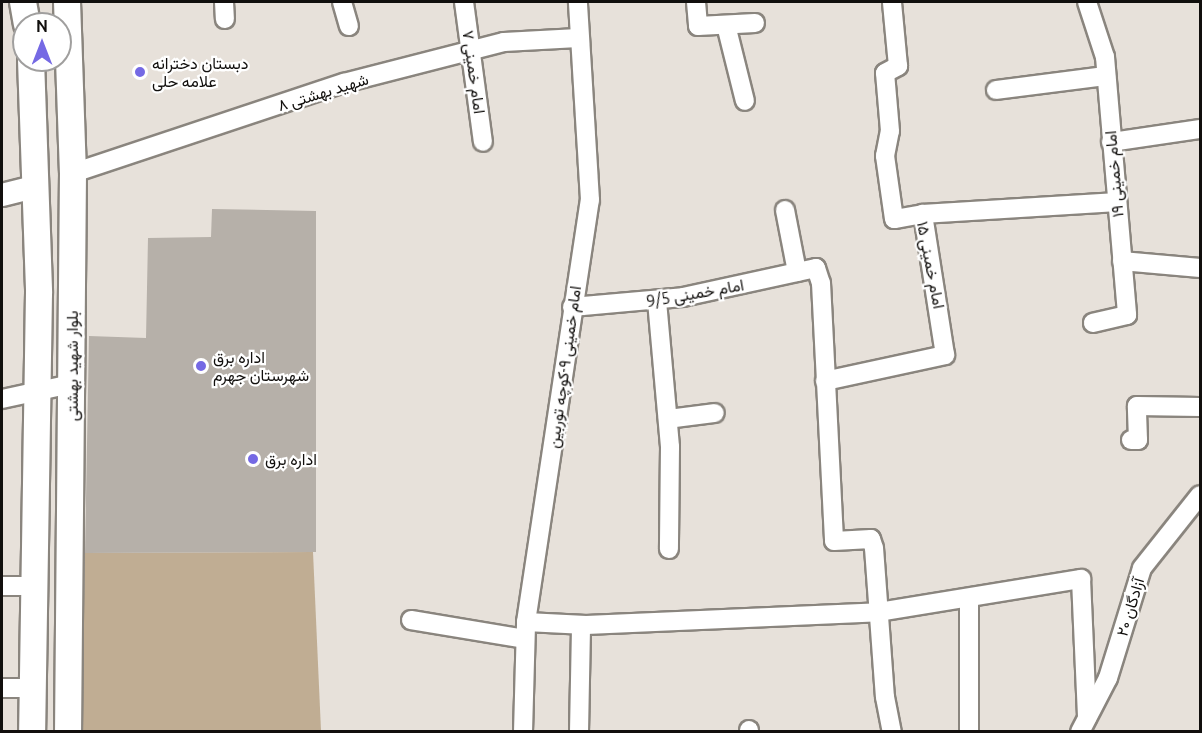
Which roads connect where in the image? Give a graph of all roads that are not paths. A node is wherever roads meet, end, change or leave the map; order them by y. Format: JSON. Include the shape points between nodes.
{"nodes":[{"id":1,"x":67,"y":2,"type":"edge"},
{"id":2,"x":342,"y":2,"type":"edge"},
{"id":3,"x":464,"y":2,"type":"edge"},
{"id":4,"x":578,"y":2,"type":"edge"},
{"id":5,"x":696,"y":2,"type":"edge"},
{"id":6,"x":892,"y":2,"type":"edge"},
{"id":7,"x":1087,"y":2,"type":"edge"},
{"id":8,"x":755,"y":23,"type":"dead end"},
{"id":9,"x":726,"y":25,"type":"junction"},
{"id":10,"x":349,"y":26,"type":"dead end"},
{"id":11,"x":578,"y":38,"type":"junction"},
{"id":12,"x":472,"y":53,"type":"junction"},
{"id":13,"x":32,"y":72,"type":"edge"},
{"id":14,"x":1106,"y":76,"type":"junction"},
{"id":15,"x":996,"y":90,"type":"dead end"},
{"id":16,"x":745,"y":101,"type":"dead end"},
{"id":17,"x":1200,"y":129,"type":"edge"},
{"id":18,"x":483,"y":142,"type":"dead end"},
{"id":19,"x":1112,"y":142,"type":"junction"},
{"id":20,"x":73,"y":173,"type":"junction"},
{"id":21,"x":37,"y":186,"type":"junction"},
{"id":22,"x":2,"y":195,"type":"edge"},
{"id":23,"x":590,"y":200,"type":"junction"},
{"id":24,"x":1117,"y":202,"type":"junction"},
{"id":25,"x":785,"y":210,"type":"dead end"},
{"id":26,"x":923,"y":214,"type":"junction"},
{"id":27,"x":1122,"y":261,"type":"junction"},
{"id":28,"x":1200,"y":268,"type":"edge"},
{"id":29,"x":797,"y":272,"type":"junction"},
{"id":30,"x":657,"y":301,"type":"junction"},
{"id":31,"x":572,"y":307,"type":"junction"},
{"id":32,"x":1093,"y":323,"type":"dead end"},
{"id":33,"x":825,"y":381,"type":"junction"},
{"id":34,"x":71,"y":384,"type":"junction"},
{"id":35,"x":36,"y":391,"type":"junction"},
{"id":36,"x":2,"y":399,"type":"edge"},
{"id":37,"x":1200,"y":407,"type":"edge"},
{"id":38,"x":715,"y":413,"type":"dead end"},
{"id":39,"x":668,"y":420,"type":"junction"},
{"id":40,"x":1131,"y":440,"type":"dead end"},
{"id":41,"x":1200,"y":495,"type":"edge"},
{"id":42,"x":543,"y":506,"type":"junction"},
{"id":43,"x":669,"y":549,"type":"dead end"},
{"id":44,"x":2,"y":586,"type":"edge"},
{"id":45,"x":34,"y":586,"type":"junction"},
{"id":46,"x":969,"y":599,"type":"junction"},
{"id":47,"x":879,"y":612,"type":"junction"},
{"id":48,"x":411,"y":620,"type":"dead end"},
{"id":49,"x":581,"y":625,"type":"junction"},
{"id":50,"x":525,"y":630,"type":"junction"},
{"id":51,"x":2,"y":688,"type":"edge"},
{"id":52,"x":33,"y":688,"type":"junction"},
{"id":53,"x":1083,"y":725,"type":"edge"},
{"id":54,"x":32,"y":732,"type":"edge"},
{"id":55,"x":68,"y":732,"type":"edge"},
{"id":56,"x":523,"y":732,"type":"edge"},
{"id":57,"x":579,"y":732,"type":"edge"},
{"id":58,"x":892,"y":732,"type":"edge"},
{"id":59,"x":969,"y":732,"type":"edge"}],
"edges":[{"from":1,"to":20,"type":"main road","name":"بلوار شهید بهشتی"},
{"from":2,"to":10,"type":"street"},
{"from":3,"to":12,"type":"street","name":"امام خمینی ۷"},
{"from":4,"to":11,"type":"street","name":"امام خمینی ۹-کوچه توربین"},
{"from":5,"to":9,"type":"street","via":[[698,26]]},
{"from":6,"to":26,"type":"street","name":"امام خمینی ۱۵","via":[[898,66],[885,73],[890,131],[885,156],[894,219]]},
{"from":7,"to":14,"type":"street","name":"امام خمینی ۱۹"},
{"from":8,"to":9,"type":"street"},
{"from":9,"to":16,"type":"street"},
{"from":11,"to":12,"type":"street","name":"شهید بهشتی ۸","via":[[504,42]]},
{"from":11,"to":23,"type":"street","name":"امام خمینی ۹-کوچه توربین"},
{"from":12,"to":18,"type":"street","name":"امام خمینی ۷"},
{"from":12,"to":20,"type":"street","name":"شهید بهشتی ۸","via":[[344,83]]},
{"from":13,"to":21,"type":"main road","name":"بلوار شهید بهشتی"},
{"from":14,"to":15,"type":"street"},
{"from":14,"to":19,"type":"street","name":"امام خمینی ۱۹"},
{"from":17,"to":19,"type":"street"},
{"from":19,"to":24,"type":"street","name":"امام خمینی ۱۹"},
{"from":20,"to":34,"type":"main road","name":"بلوار شهید بهشتی"},
{"from":21,"to":22,"type":"street"},
{"from":21,"to":35,"type":"main road","name":"بلوار شهید بهشتی"},
{"from":23,"to":31,"type":"street","name":"امام خمینی ۹-کوچه توربین"},
{"from":23,"to":42,"type":"street","via":[[596,193]]},
{"from":24,"to":26,"type":"street"},
{"from":24,"to":27,"type":"street","name":"امام خمینی ۱۹"},
{"from":25,"to":29,"type":"street"},
{"from":26,"to":33,"type":"street","name":"امام خمینی ۱۵","via":[[945,355]]},
{"from":27,"to":28,"type":"street"},
{"from":27,"to":32,"type":"street","name":"امام خمینی ۱۹","via":[[1127,315]]},
{"from":29,"to":30,"type":"street","name":"امام خمینی 9/5"},
{"from":29,"to":33,"type":"street","name":"امام خمینی 9/5","via":[[816,268],[822,283]]},
{"from":30,"to":31,"type":"street","name":"امام خمینی 9/5"},
{"from":30,"to":39,"type":"street"},
{"from":31,"to":42,"type":"street","name":"امام خمینی ۹-کوچه توربین"},
{"from":33,"to":47,"type":"street","via":[[834,541],[871,539]]},
{"from":34,"to":35,"type":"street"},
{"from":34,"to":55,"type":"main road","name":"بلوار شهید بهشتی"},
{"from":35,"to":36,"type":"street"},
{"from":35,"to":45,"type":"main road","name":"بلوار شهید بهشتی"},
{"from":37,"to":40,"type":"street","via":[[1137,406],[1138,440]]},
{"from":38,"to":39,"type":"street"},
{"from":39,"to":43,"type":"street"},
{"from":41,"to":53,"type":"street","name":"آزادگان ۲۰","via":[[1142,568],[1108,678]]},
{"from":42,"to":50,"type":"street","name":"امام خمینی ۹-کوچه توربین"},
{"from":44,"to":45,"type":"street"},
{"from":45,"to":52,"type":"main road","name":"بلوار شهید بهشتی"},
{"from":46,"to":47,"type":"street"},
{"from":46,"to":53,"type":"street","via":[[1081,579]]},
{"from":46,"to":59,"type":"street"},
{"from":47,"to":49,"type":"street"},
{"from":47,"to":58,"type":"street"},
{"from":48,"to":50,"type":"street"},
{"from":49,"to":50,"type":"street"},
{"from":49,"to":57,"type":"street"},
{"from":50,"to":56,"type":"street","name":"امام خمینی ۹-کوچه توربین"},
{"from":51,"to":52,"type":"street"},
{"from":52,"to":54,"type":"main road","name":"بلوار شهید بهشتی"}]}
